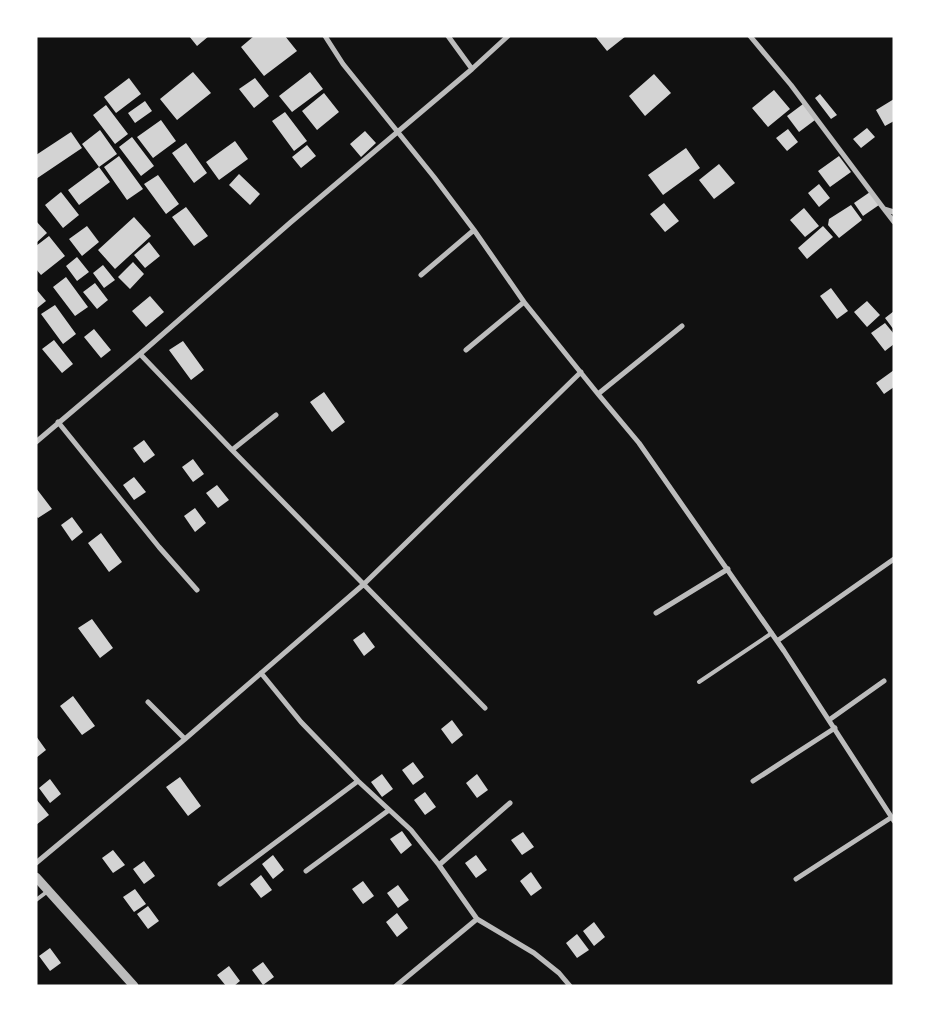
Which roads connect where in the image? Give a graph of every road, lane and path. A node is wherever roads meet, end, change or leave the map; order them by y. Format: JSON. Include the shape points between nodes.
{"nodes":[{"id":1,"x":325,"y":36,"type":"edge"},
{"id":2,"x":448,"y":36,"type":"edge"},
{"id":3,"x":508,"y":36,"type":"edge"},
{"id":4,"x":750,"y":36,"type":"edge"},
{"id":5,"x":472,"y":69,"type":"junction"},
{"id":6,"x":399,"y":132,"type":"junction"},
{"id":7,"x":884,"y":209,"type":"junction"},
{"id":8,"x":894,"y":212,"type":"edge"},
{"id":9,"x":894,"y":222,"type":"edge"},
{"id":10,"x":474,"y":230,"type":"junction"},
{"id":11,"x":421,"y":275,"type":"dead end"},
{"id":12,"x":524,"y":302,"type":"junction"},
{"id":13,"x":682,"y":326,"type":"dead end"},
{"id":14,"x":466,"y":350,"type":"dead end"},
{"id":15,"x":140,"y":354,"type":"junction"},
{"id":16,"x":580,"y":372,"type":"junction"},
{"id":17,"x":598,"y":394,"type":"junction"},
{"id":18,"x":276,"y":415,"type":"dead end"},
{"id":19,"x":58,"y":422,"type":"junction"},
{"id":20,"x":36,"y":442,"type":"edge"},
{"id":21,"x":232,"y":450,"type":"junction"},
{"id":22,"x":894,"y":559,"type":"edge"},
{"id":23,"x":728,"y":569,"type":"junction"},
{"id":24,"x":364,"y":584,"type":"junction"},
{"id":25,"x":197,"y":590,"type":"dead end"},
{"id":26,"x":656,"y":613,"type":"dead end"},
{"id":27,"x":772,"y":632,"type":"junction"},
{"id":28,"x":777,"y":641,"type":"junction"},
{"id":29,"x":261,"y":673,"type":"junction"},
{"id":30,"x":884,"y":681,"type":"dead end"},
{"id":31,"x":699,"y":682,"type":"dead end"},
{"id":32,"x":148,"y":702,"type":"dead end"},
{"id":33,"x":485,"y":708,"type":"dead end"},
{"id":34,"x":829,"y":720,"type":"junction"},
{"id":35,"x":835,"y":728,"type":"junction"},
{"id":36,"x":185,"y":739,"type":"junction"},
{"id":37,"x":358,"y":780,"type":"junction"},
{"id":38,"x":753,"y":781,"type":"dead end"},
{"id":39,"x":510,"y":803,"type":"dead end"},
{"id":40,"x":389,"y":810,"type":"junction"},
{"id":41,"x":893,"y":819,"type":"edge"},
{"id":42,"x":36,"y":863,"type":"edge"},
{"id":43,"x":439,"y":865,"type":"junction"},
{"id":44,"x":306,"y":871,"type":"dead end"},
{"id":45,"x":36,"y":877,"type":"edge"},
{"id":46,"x":796,"y":879,"type":"dead end"},
{"id":47,"x":220,"y":884,"type":"dead end"},
{"id":48,"x":48,"y":891,"type":"junction"},
{"id":49,"x":36,"y":900,"type":"edge"},
{"id":50,"x":477,"y":919,"type":"junction"},
{"id":51,"x":134,"y":986,"type":"edge"},
{"id":52,"x":396,"y":986,"type":"edge"},
{"id":53,"x":570,"y":986,"type":"edge"}],
"edges":[{"from":1,"to":6,"type":"street","via":[[343,64]]},
{"from":2,"to":5,"type":"street"},
{"from":3,"to":5,"type":"street"},
{"from":4,"to":7,"type":"street"},
{"from":5,"to":6,"type":"street"},
{"from":6,"to":10,"type":"street"},
{"from":6,"to":15,"type":"street"},
{"from":7,"to":8,"type":"street"},
{"from":7,"to":9,"type":"street"},
{"from":10,"to":11,"type":"street"},
{"from":10,"to":12,"type":"street"},
{"from":12,"to":14,"type":"street"},
{"from":12,"to":16,"type":"street"},
{"from":13,"to":17,"type":"street"},
{"from":15,"to":19,"type":"street"},
{"from":15,"to":21,"type":"street"},
{"from":16,"to":17,"type":"street"},
{"from":16,"to":24,"type":"street"},
{"from":17,"to":23,"type":"street","via":[[639,443]]},
{"from":18,"to":21,"type":"street"},
{"from":19,"to":20,"type":"street"},
{"from":19,"to":25,"type":"street"},
{"from":21,"to":24,"type":"street"},
{"from":22,"to":28,"type":"street"},
{"from":23,"to":26,"type":"street"},
{"from":23,"to":27,"type":"street"},
{"from":24,"to":29,"type":"street"},
{"from":24,"to":33,"type":"street"},
{"from":27,"to":28,"type":"street"},
{"from":27,"to":31,"type":"lane"},
{"from":28,"to":34,"type":"street"},
{"from":29,"to":36,"type":"street"},
{"from":29,"to":37,"type":"street","via":[[301,722]]},
{"from":30,"to":34,"type":"street"},
{"from":32,"to":36,"type":"street"},
{"from":34,"to":35,"type":"street"},
{"from":35,"to":38,"type":"street"},
{"from":35,"to":41,"type":"street"},
{"from":36,"to":42,"type":"street"},
{"from":37,"to":40,"type":"street"},
{"from":37,"to":47,"type":"street"},
{"from":39,"to":43,"type":"street"},
{"from":40,"to":43,"type":"street","via":[[411,830]]},
{"from":40,"to":44,"type":"street"},
{"from":41,"to":46,"type":"street"},
{"from":43,"to":50,"type":"street"},
{"from":45,"to":48,"type":"street"},
{"from":48,"to":49,"type":"lane"},
{"from":48,"to":51,"type":"street"},
{"from":50,"to":52,"type":"street"},
{"from":50,"to":53,"type":"street","via":[[534,953]]}]}
